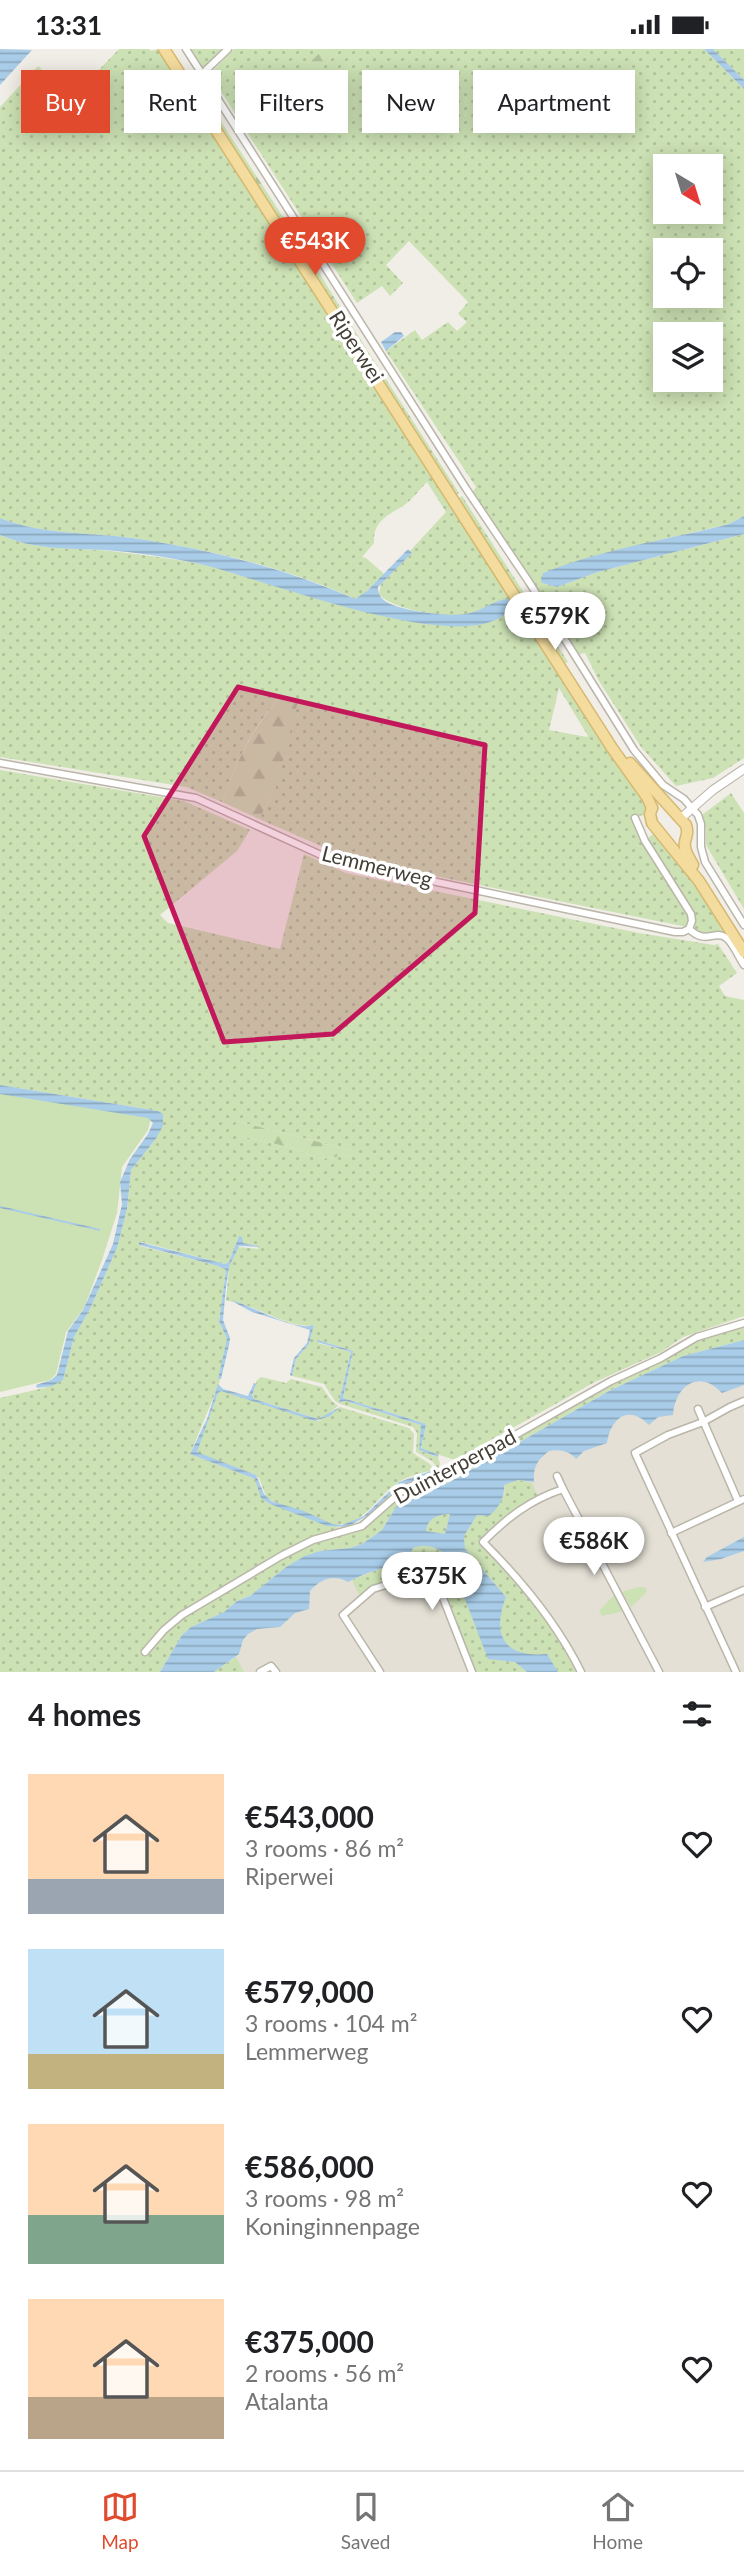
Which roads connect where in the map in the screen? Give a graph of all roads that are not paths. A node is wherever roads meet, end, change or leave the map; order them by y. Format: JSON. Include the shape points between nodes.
{"nodes":[{"id":1,"x":164,"y":49,"type":"edge"},
{"id":2,"x":186,"y":49,"type":"edge"},
{"id":3,"x":228,"y":49,"type":"edge"},
{"id":4,"x":178,"y":70,"type":"edge"},
{"id":5,"x":199,"y":70,"type":"edge"},
{"id":6,"x":209,"y":70,"type":"edge"},
{"id":7,"x":221,"y":104,"type":"edge"},
{"id":8,"x":218,"y":133,"type":"edge"},
{"id":9,"x":611,"y":744,"type":"junction"},
{"id":10,"x":0,"y":763,"type":"edge"},
{"id":11,"x":744,"y":769,"type":"edge"},
{"id":12,"x":670,"y":807,"type":"junction"},
{"id":13,"x":652,"y":808,"type":"junction"},
{"id":14,"x":692,"y":808,"type":"junction"},
{"id":15,"x":635,"y":818,"type":"dead end"},
{"id":16,"x":680,"y":819,"type":"junction"},
{"id":17,"x":654,"y":826,"type":"junction"},
{"id":18,"x":641,"y":835,"type":"junction"},
{"id":19,"x":668,"y":841,"type":"junction"},
{"id":20,"x":685,"y":842,"type":"junction"},
{"id":21,"x":699,"y":881,"type":"junction"},
{"id":22,"x":744,"y":925,"type":"edge"},
{"id":23,"x":689,"y":929,"type":"junction"},
{"id":24,"x":744,"y":952,"type":"edge"},
{"id":25,"x":744,"y":965,"type":"edge"},
{"id":26,"x":744,"y":1323,"type":"edge"},
{"id":27,"x":744,"y":1401,"type":"edge"},
{"id":28,"x":698,"y":1409,"type":"dead end"},
{"id":29,"x":703,"y":1422,"type":"junction"},
{"id":30,"x":557,"y":1476,"type":"dead end"},
{"id":31,"x":563,"y":1489,"type":"junction"},
{"id":32,"x":741,"y":1500,"type":"edge"},
{"id":33,"x":671,"y":1533,"type":"junction"},
{"id":34,"x":744,"y":1590,"type":"edge"},
{"id":35,"x":705,"y":1607,"type":"junction"},
{"id":36,"x":145,"y":1652,"type":"dead end"},
{"id":37,"x":260,"y":1672,"type":"edge"},
{"id":38,"x":276,"y":1672,"type":"edge"},
{"id":39,"x":380,"y":1672,"type":"edge"},
{"id":40,"x":472,"y":1672,"type":"edge"},
{"id":41,"x":581,"y":1672,"type":"edge"},
{"id":42,"x":659,"y":1672,"type":"edge"},
{"id":43,"x":736,"y":1672,"type":"edge"}],
"edges":[{"from":1,"to":4,"type":"main road","name":"Riperwei"},
{"from":2,"to":5,"type":"street","name":"Riperwei"},
{"from":3,"to":6,"type":"street"},
{"from":7,"to":14,"type":"street","name":"Riperwei","via":[[640,758],[663,785]]},
{"from":8,"to":9,"type":"main road","name":"Riperwei"},
{"from":9,"to":12,"type":"main road"},
{"from":9,"to":13,"type":"main road"},
{"from":10,"to":23,"type":"street","name":"Lemmerweg","via":[[196,798],[332,860],[675,932]]},
{"from":11,"to":14,"type":"street"},
{"from":12,"to":13,"type":"main road","via":[[658,804]]},
{"from":12,"to":16,"type":"main road"},
{"from":13,"to":17,"type":"main road"},
{"from":14,"to":16,"type":"street"},
{"from":14,"to":22,"type":"street","via":[[700,820],[705,862]]},
{"from":15,"to":18,"type":"street"},
{"from":16,"to":20,"type":"main road","via":[[688,829]]},
{"from":17,"to":18,"type":"street"},
{"from":17,"to":19,"type":"main road"},
{"from":18,"to":23,"type":"street","via":[[690,912]]},
{"from":19,"to":20,"type":"main road"},
{"from":19,"to":21,"type":"main road"},
{"from":20,"to":21,"type":"main road"},
{"from":21,"to":24,"type":"main road"},
{"from":23,"to":25,"type":"street","name":"Lemmerweg","via":[[701,937],[726,937]]},
{"from":26,"to":36,"type":"street","name":"Duinterperpad","via":[[697,1336],[446,1474],[404,1489],[362,1526],[313,1540],[281,1556],[182,1615]]},
{"from":27,"to":29,"type":"street"},
{"from":28,"to":29,"type":"street"},
{"from":29,"to":32,"type":"street"},
{"from":29,"to":33,"type":"street","via":[[635,1453]]},
{"from":30,"to":31,"type":"street"},
{"from":31,"to":41,"type":"street","via":[[520,1508],[483,1542],[531,1594]]},
{"from":31,"to":42,"type":"street"},
{"from":32,"to":33,"type":"street"},
{"from":33,"to":35,"type":"street"},
{"from":34,"to":35,"type":"street"},
{"from":35,"to":43,"type":"street"},
{"from":37,"to":38,"type":"street","via":[[271,1666]]},
{"from":39,"to":40,"type":"street","via":[[344,1615],[376,1588],[428,1572],[434,1575]]}]}
